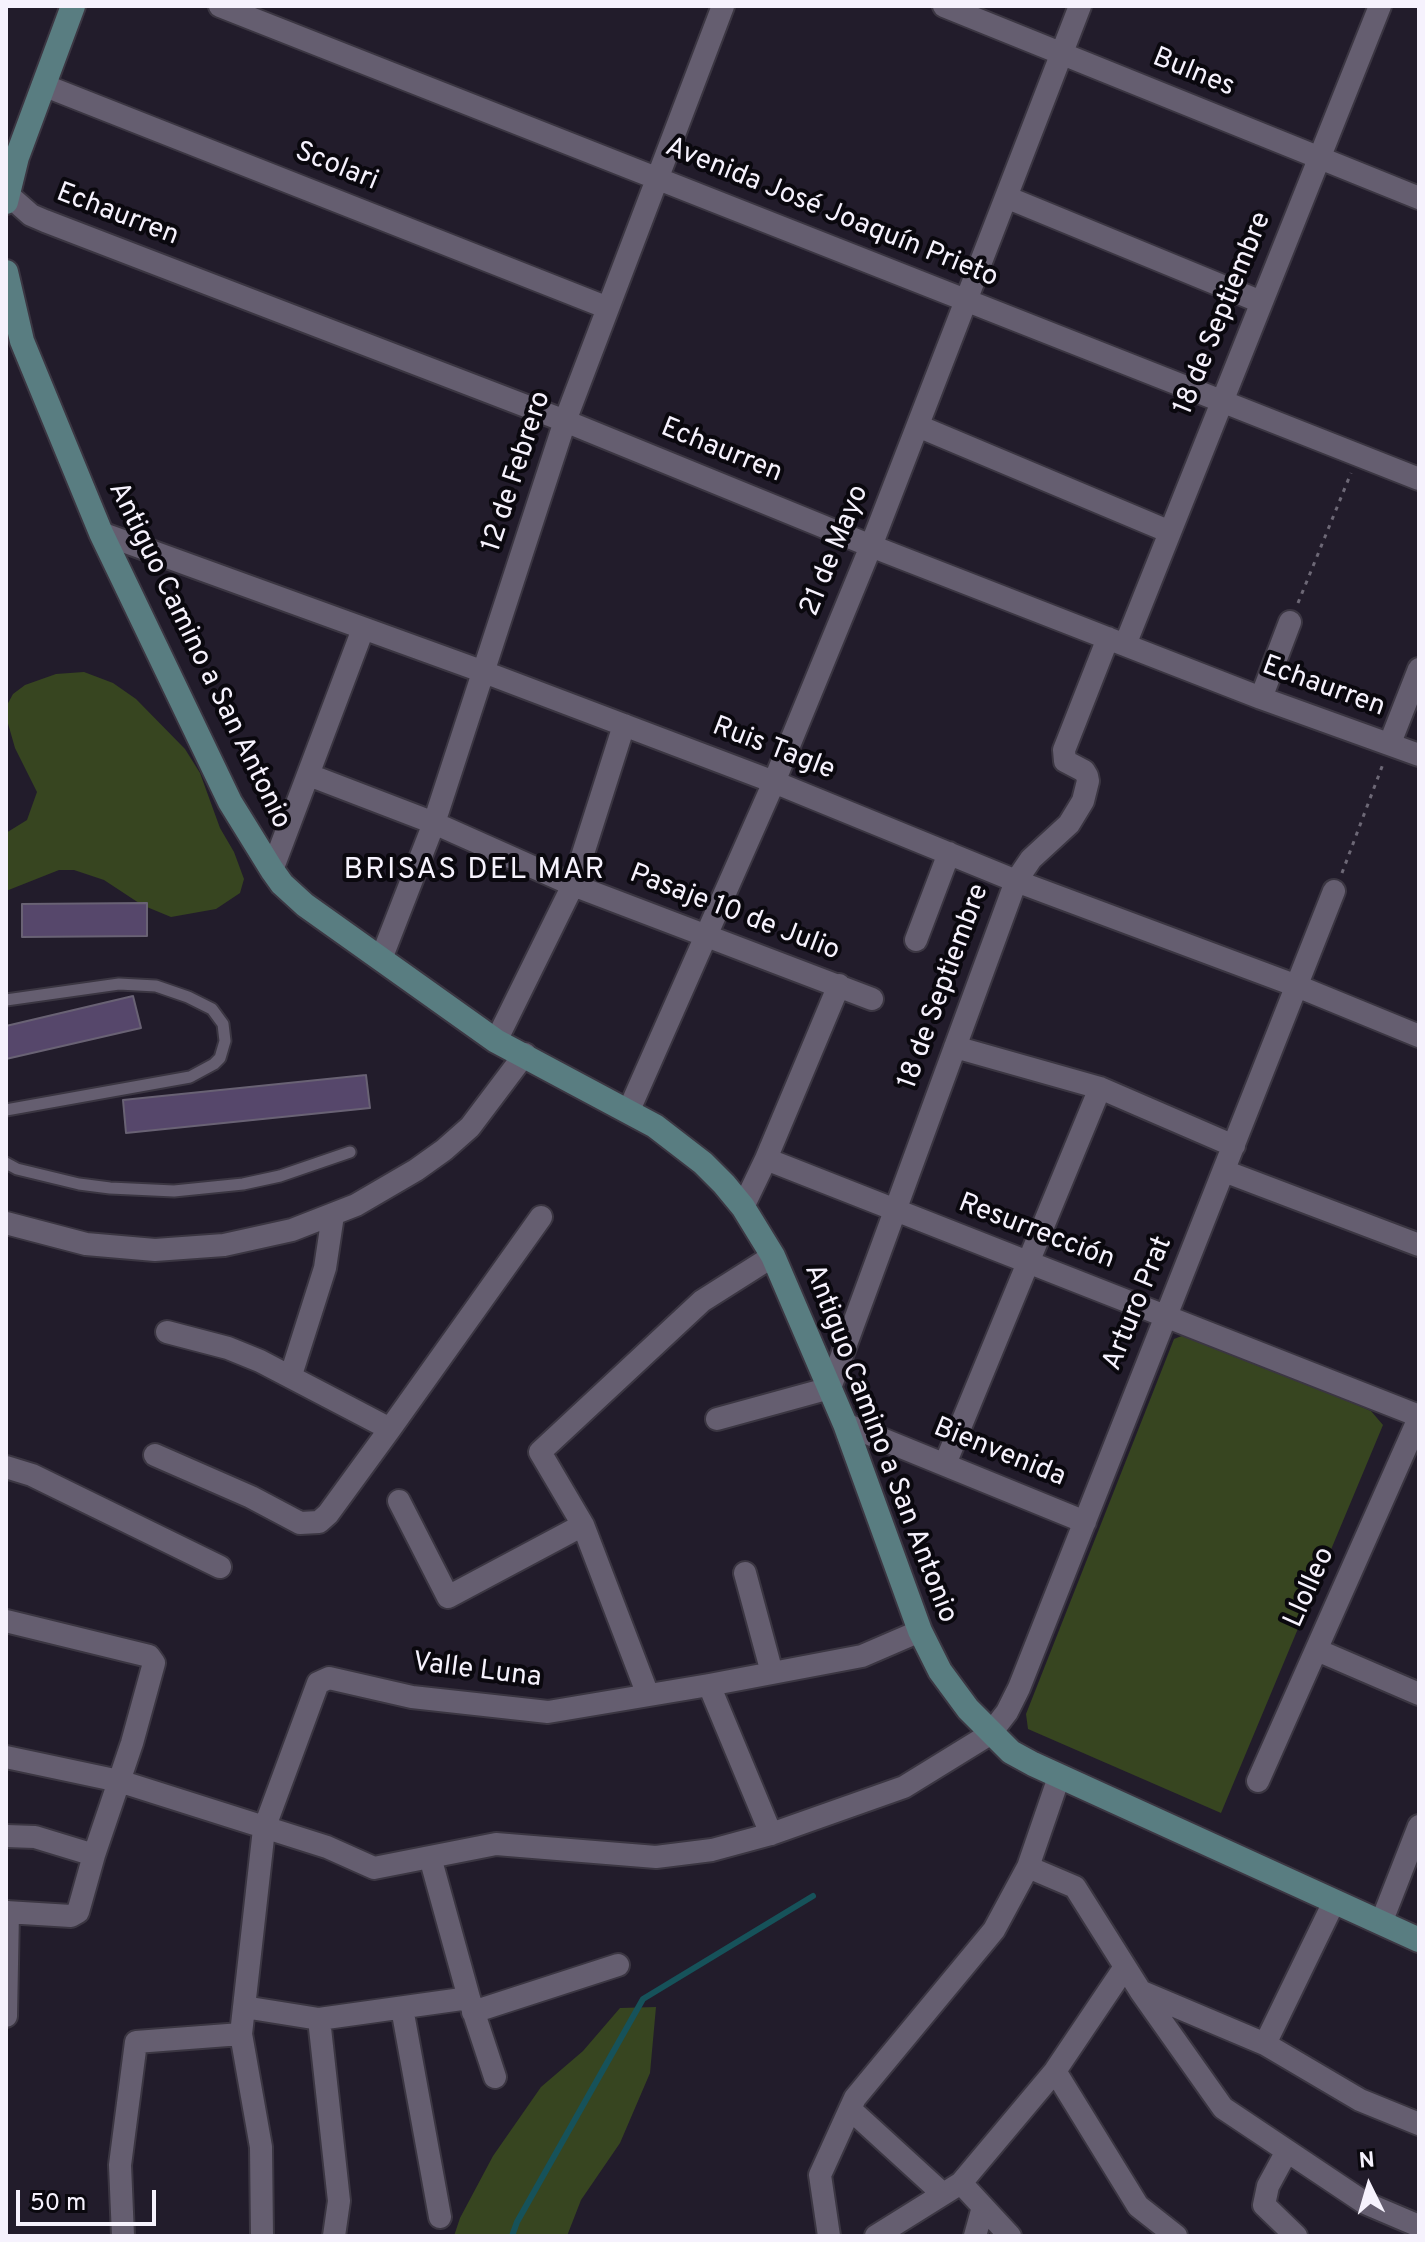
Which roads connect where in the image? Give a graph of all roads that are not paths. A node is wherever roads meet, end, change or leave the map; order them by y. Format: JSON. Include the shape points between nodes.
{"nodes":[{"id":1,"x":73,"y":6,"type":"edge"},
{"id":2,"x":220,"y":6,"type":"edge"},
{"id":3,"x":723,"y":6,"type":"edge"},
{"id":4,"x":944,"y":6,"type":"edge"},
{"id":5,"x":1080,"y":6,"type":"edge"},
{"id":6,"x":1380,"y":6,"type":"edge"},
{"id":7,"x":1062,"y":52,"type":"junction"},
{"id":8,"x":43,"y":85,"type":"junction"},
{"id":9,"x":1319,"y":158,"type":"junction"},
{"id":10,"x":657,"y":178,"type":"junction"},
{"id":11,"x":6,"y":193,"type":"edge"},
{"id":12,"x":1006,"y":197,"type":"junction"},
{"id":13,"x":1419,"y":198,"type":"edge"},
{"id":14,"x":6,"y":202,"type":"edge"},
{"id":15,"x":6,"y":272,"type":"edge"},
{"id":16,"x":967,"y":300,"type":"junction"},
{"id":17,"x":1261,"y":302,"type":"junction"},
{"id":18,"x":608,"y":308,"type":"junction"},
{"id":19,"x":1222,"y":401,"type":"junction"},
{"id":20,"x":565,"y":421,"type":"junction"},
{"id":21,"x":918,"y":426,"type":"junction"},
{"id":22,"x":1419,"y":479,"type":"edge"},
{"id":23,"x":1170,"y":532,"type":"junction"},
{"id":24,"x":101,"y":533,"type":"junction"},
{"id":25,"x":871,"y":546,"type":"junction"},
{"id":26,"x":1290,"y":622,"type":"road end"},
{"id":27,"x":363,"y":629,"type":"junction"},
{"id":28,"x":1116,"y":642,"type":"junction"},
{"id":29,"x":1419,"y":669,"type":"edge"},
{"id":30,"x":484,"y":672,"type":"junction"},
{"id":31,"x":1261,"y":698,"type":"junction"},
{"id":32,"x":624,"y":725,"type":"junction"},
{"id":33,"x":1390,"y":743,"type":"junction"},
{"id":34,"x":1419,"y":755,"type":"edge"},
{"id":35,"x":309,"y":775,"type":"junction"},
{"id":36,"x":774,"y":782,"type":"junction"},
{"id":37,"x":434,"y":823,"type":"junction"},
{"id":38,"x":949,"y":853,"type":"junction"},
{"id":39,"x":272,"y":870,"type":"junction"},
{"id":40,"x":1016,"y":881,"type":"junction"},
{"id":41,"x":573,"y":885,"type":"junction"},
{"id":42,"x":1334,"y":891,"type":"road end"},
{"id":43,"x":704,"y":936,"type":"junction"},
{"id":44,"x":916,"y":940,"type":"dead end"},
{"id":45,"x":381,"y":959,"type":"junction"},
{"id":46,"x":839,"y":985,"type":"junction"},
{"id":47,"x":1297,"y":986,"type":"junction"},
{"id":48,"x":872,"y":999,"type":"dead end"},
{"id":49,"x":6,"y":1000,"type":"edge"},
{"id":50,"x":1419,"y":1036,"type":"edge"},
{"id":51,"x":496,"y":1041,"type":"junction"},
{"id":52,"x":955,"y":1047,"type":"junction"},
{"id":53,"x":525,"y":1054,"type":"junction"},
{"id":54,"x":1100,"y":1088,"type":"junction"},
{"id":55,"x":6,"y":1110,"type":"edge"},
{"id":56,"x":629,"y":1110,"type":"junction"},
{"id":57,"x":1234,"y":1146,"type":"junction"},
{"id":58,"x":350,"y":1152,"type":"dead end"},
{"id":59,"x":766,"y":1159,"type":"junction"},
{"id":60,"x":6,"y":1163,"type":"edge"},
{"id":61,"x":1224,"y":1171,"type":"junction"},
{"id":62,"x":743,"y":1207,"type":"junction"},
{"id":63,"x":895,"y":1210,"type":"junction"},
{"id":64,"x":333,"y":1215,"type":"junction"},
{"id":65,"x":541,"y":1217,"type":"dead end"},
{"id":66,"x":6,"y":1223,"type":"edge"},
{"id":67,"x":1419,"y":1245,"type":"edge"},
{"id":68,"x":773,"y":1256,"type":"junction"},
{"id":69,"x":1029,"y":1263,"type":"junction"},
{"id":70,"x":1166,"y":1317,"type":"junction"},
{"id":71,"x":167,"y":1332,"type":"dead end"},
{"id":72,"x":291,"y":1375,"type":"junction"},
{"id":73,"x":830,"y":1388,"type":"junction"},
{"id":74,"x":1419,"y":1417,"type":"edge"},
{"id":75,"x":717,"y":1419,"type":"dead end"},
{"id":76,"x":845,"y":1424,"type":"junction"},
{"id":77,"x":390,"y":1429,"type":"junction"},
{"id":78,"x":155,"y":1455,"type":"dead end"},
{"id":79,"x":945,"y":1464,"type":"junction"},
{"id":80,"x":6,"y":1467,"type":"edge"},
{"id":81,"x":399,"y":1501,"type":"dead end"},
{"id":82,"x":1085,"y":1522,"type":"junction"},
{"id":83,"x":583,"y":1525,"type":"junction"},
{"id":84,"x":220,"y":1567,"type":"dead end"},
{"id":85,"x":745,"y":1573,"type":"dead end"},
{"id":86,"x":6,"y":1621,"type":"edge"},
{"id":87,"x":920,"y":1631,"type":"junction"},
{"id":88,"x":1317,"y":1650,"type":"junction"},
{"id":89,"x":772,"y":1673,"type":"junction"},
{"id":90,"x":709,"y":1685,"type":"junction"},
{"id":91,"x":1419,"y":1694,"type":"edge"},
{"id":92,"x":648,"y":1695,"type":"junction"},
{"id":93,"x":990,"y":1734,"type":"junction"},
{"id":94,"x":6,"y":1757,"type":"edge"},
{"id":95,"x":1059,"y":1777,"type":"junction"},
{"id":96,"x":119,"y":1781,"type":"junction"},
{"id":97,"x":1258,"y":1781,"type":"dead end"},
{"id":98,"x":1419,"y":1826,"type":"edge"},
{"id":99,"x":264,"y":1829,"type":"junction"},
{"id":100,"x":771,"y":1834,"type":"junction"},
{"id":101,"x":6,"y":1836,"type":"edge"},
{"id":102,"x":94,"y":1855,"type":"junction"},
{"id":103,"x":430,"y":1857,"type":"junction"},
{"id":104,"x":1028,"y":1867,"type":"junction"},
{"id":105,"x":1334,"y":1902,"type":"junction"},
{"id":106,"x":7,"y":1912,"type":"edge"},
{"id":107,"x":1381,"y":1923,"type":"junction"},
{"id":108,"x":1419,"y":1940,"type":"edge"},
{"id":109,"x":618,"y":1965,"type":"dead end"},
{"id":110,"x":1125,"y":1967,"type":"junction"},
{"id":111,"x":1141,"y":1992,"type":"junction"},
{"id":112,"x":471,"y":2005,"type":"junction"},
{"id":113,"x":244,"y":2007,"type":"junction"},
{"id":114,"x":402,"y":2008,"type":"junction"},
{"id":115,"x":6,"y":2015,"type":"edge"},
{"id":116,"x":319,"y":2019,"type":"junction"},
{"id":117,"x":241,"y":2034,"type":"junction"},
{"id":118,"x":1265,"y":2044,"type":"junction"},
{"id":119,"x":1055,"y":2071,"type":"junction"},
{"id":120,"x":495,"y":2077,"type":"dead end"},
{"id":121,"x":850,"y":2109,"type":"junction"},
{"id":122,"x":1419,"y":2124,"type":"edge"},
{"id":123,"x":1287,"y":2151,"type":"junction"},
{"id":124,"x":952,"y":2188,"type":"junction"},
{"id":125,"x":983,"y":2207,"type":"junction"},
{"id":126,"x":440,"y":2217,"type":"dead end"},
{"id":127,"x":1419,"y":2226,"type":"edge"},
{"id":128,"x":123,"y":2236,"type":"edge"},
{"id":129,"x":262,"y":2236,"type":"edge"},
{"id":130,"x":334,"y":2236,"type":"edge"},
{"id":131,"x":829,"y":2236,"type":"edge"},
{"id":132,"x":876,"y":2236,"type":"edge"},
{"id":133,"x":975,"y":2236,"type":"edge"},
{"id":134,"x":1010,"y":2236,"type":"edge"},
{"id":135,"x":1176,"y":2236,"type":"edge"},
{"id":136,"x":1296,"y":2236,"type":"edge"}],
"edges":[{"from":1,"to":8,"type":"street"},
{"from":2,"to":10,"type":"street","name":"Avenida José Joaquín Prieto"},
{"from":3,"to":10,"type":"street","name":"12 de Febrero"},
{"from":4,"to":7,"type":"street","name":"Bulnes"},
{"from":5,"to":7,"type":"street","name":"21 de Mayo"},
{"from":6,"to":9,"type":"street","name":"18 de Septiembre"},
{"from":7,"to":9,"type":"street","name":"Bulnes"},
{"from":7,"to":12,"type":"street","name":"21 de Mayo"},
{"from":8,"to":11,"type":"street"},
{"from":8,"to":18,"type":"street","name":"Scolari"},
{"from":9,"to":13,"type":"street","name":"Bulnes"},
{"from":9,"to":17,"type":"street","name":"18 de Septiembre"},
{"from":10,"to":16,"type":"street","name":"Avenida José Joaquín Prieto"},
{"from":10,"to":18,"type":"street","name":"12 de Febrero"},
{"from":11,"to":14,"type":"street"},
{"from":11,"to":20,"type":"street","name":"Echaurren","via":[[45,221]]},
{"from":12,"to":16,"type":"street","name":"21 de Mayo"},
{"from":12,"to":17,"type":"street"},
{"from":15,"to":24,"type":"street","name":"Antiguo Camino a San Antonio","via":[[26,352]]},
{"from":16,"to":19,"type":"street","name":"Avenida José Joaquín Prieto"},
{"from":16,"to":21,"type":"street","name":"21 de Mayo"},
{"from":17,"to":19,"type":"street","name":"18 de Septiembre"},
{"from":18,"to":20,"type":"street","name":"12 de Febrero"},
{"from":19,"to":22,"type":"street","name":"Avenida José Joaquín Prieto"},
{"from":19,"to":23,"type":"street","name":"18 de Septiembre"},
{"from":20,"to":25,"type":"street","name":"Echaurren"},
{"from":20,"to":30,"type":"street","name":"12 de Febrero"},
{"from":21,"to":23,"type":"street"},
{"from":21,"to":25,"type":"street","name":"21 de Mayo"},
{"from":23,"to":28,"type":"street","name":"18 de Septiembre"},
{"from":24,"to":27,"type":"street","name":"Ruis Tagle"},
{"from":24,"to":39,"type":"street","name":"Antiguo Camino a San Antonio","via":[[230,802]]},
{"from":25,"to":28,"type":"street","name":"Echaurren"},
{"from":25,"to":36,"type":"street","name":"21 de Mayo"},
{"from":26,"to":31,"type":"street"},
{"from":27,"to":30,"type":"street","name":"Ruis Tagle"},
{"from":27,"to":35,"type":"street"},
{"from":28,"to":31,"type":"street","name":"Echaurren"},
{"from":28,"to":40,"type":"street","name":"18 de Septiembre","via":[[1064,750],[1065,761],[1087,776],[1083,801],[1069,824]]},
{"from":29,"to":33,"type":"street"},
{"from":30,"to":32,"type":"street","name":"Ruis Tagle"},
{"from":30,"to":37,"type":"street","name":"12 de Febrero"},
{"from":31,"to":33,"type":"street","name":"Echaurren"},
{"from":32,"to":36,"type":"street","name":"Ruis Tagle"},
{"from":32,"to":41,"type":"street"},
{"from":33,"to":34,"type":"street","name":"Echaurren"},
{"from":35,"to":37,"type":"street","name":"Pasaje 10 de Julio"},
{"from":35,"to":39,"type":"street"},
{"from":36,"to":38,"type":"street","name":"Ruis Tagle"},
{"from":36,"to":43,"type":"street","name":"21 de Mayo"},
{"from":37,"to":41,"type":"street","name":"Pasaje 10 de Julio"},
{"from":37,"to":45,"type":"street","name":"12 de Febrero"},
{"from":38,"to":40,"type":"street","name":"Ruis Tagle"},
{"from":38,"to":44,"type":"street"},
{"from":39,"to":45,"type":"street","name":"Antiguo Camino a San Antonio","via":[[305,905]]},
{"from":40,"to":47,"type":"street","name":"Ruis Tagle"},
{"from":40,"to":52,"type":"street","name":"18 de Septiembre"},
{"from":41,"to":43,"type":"street","name":"Pasaje 10 de Julio"},
{"from":41,"to":51,"type":"street"},
{"from":42,"to":47,"type":"street","name":"Arturo Prat"},
{"from":43,"to":46,"type":"street","name":"Pasaje 10 de Julio"},
{"from":43,"to":56,"type":"street","name":"21 de Mayo"},
{"from":45,"to":51,"type":"street","name":"Antiguo Camino a San Antonio"},
{"from":46,"to":48,"type":"street","name":"Pasaje 10 de Julio"},
{"from":46,"to":59,"type":"street"},
{"from":47,"to":50,"type":"street","name":"Ruis Tagle"},
{"from":47,"to":57,"type":"street","name":"Arturo Prat"},
{"from":49,"to":55,"type":"lane","via":[[119,984],[156,986],[212,1009],[223,1024],[225,1041],[220,1058],[190,1077]]},
{"from":51,"to":53,"type":"street","name":"Antiguo Camino a San Antonio"},
{"from":52,"to":54,"type":"street"},
{"from":52,"to":63,"type":"street","name":"18 de Septiembre"},
{"from":53,"to":56,"type":"street","name":"Antiguo Camino a San Antonio"},
{"from":53,"to":64,"type":"street","via":[[470,1127],[444,1150]]},
{"from":54,"to":57,"type":"street"},
{"from":54,"to":69,"type":"street"},
{"from":56,"to":62,"type":"street","name":"Antiguo Camino a San Antonio","via":[[703,1163]]},
{"from":57,"to":61,"type":"street","name":"Arturo Prat"},
{"from":58,"to":60,"type":"lane","via":[[280,1176],[174,1191],[79,1184]]},
{"from":59,"to":62,"type":"street"},
{"from":59,"to":63,"type":"street","name":"Resurrección"},
{"from":61,"to":67,"type":"street"},
{"from":61,"to":70,"type":"street","name":"Arturo Prat"},
{"from":62,"to":68,"type":"street","name":"Antiguo Camino a San Antonio"},
{"from":63,"to":69,"type":"street","name":"Resurrección"},
{"from":63,"to":73,"type":"street","name":"18 de Septiembre"},
{"from":64,"to":66,"type":"street","via":[[224,1245],[155,1250],[86,1244]]},
{"from":64,"to":72,"type":"street","via":[[325,1268]]},
{"from":65,"to":77,"type":"street"},
{"from":68,"to":73,"type":"street","name":"Antiguo Camino a San Antonio"},
{"from":68,"to":83,"type":"street","via":[[702,1301],[540,1452]]},
{"from":69,"to":70,"type":"street","name":"Resurrección"},
{"from":69,"to":79,"type":"street"},
{"from":70,"to":74,"type":"street","name":"Resurrección"},
{"from":70,"to":82,"type":"street","name":"Arturo Prat"},
{"from":71,"to":72,"type":"street","via":[[228,1348]]},
{"from":72,"to":77,"type":"street"},
{"from":73,"to":75,"type":"street"},
{"from":73,"to":76,"type":"street","name":"Antiguo Camino a San Antonio"},
{"from":74,"to":88,"type":"street","name":"Llolleo"},
{"from":76,"to":79,"type":"street","name":"Bienvenida"},
{"from":76,"to":87,"type":"street","name":"Antiguo Camino a San Antonio"},
{"from":77,"to":78,"type":"street","via":[[328,1514],[313,1524],[300,1523]]},
{"from":79,"to":82,"type":"street","name":"Bienvenida"},
{"from":80,"to":84,"type":"street"},
{"from":81,"to":83,"type":"street","via":[[448,1597]]},
{"from":82,"to":93,"type":"street","name":"Arturo Prat","via":[[1019,1688]]},
{"from":83,"to":92,"type":"street"},
{"from":85,"to":89,"type":"street"},
{"from":86,"to":96,"type":"street","via":[[149,1656],[154,1663]]},
{"from":87,"to":89,"type":"street","name":"Valle Luna","via":[[862,1656]]},
{"from":87,"to":93,"type":"street","name":"Antiguo Camino a San Antonio","via":[[953,1691]]},
{"from":88,"to":91,"type":"street"},
{"from":88,"to":97,"type":"street","name":"Llolleo"},
{"from":89,"to":90,"type":"street","name":"Valle Luna"},
{"from":90,"to":92,"type":"street","name":"Valle Luna"},
{"from":90,"to":100,"type":"street"},
{"from":92,"to":99,"type":"street","name":"Valle Luna","via":[[548,1712],[412,1697],[329,1678],[318,1683]]},
{"from":93,"to":95,"type":"street","name":"Antiguo Camino a San Antonio","via":[[1011,1752]]},
{"from":93,"to":100,"type":"street","via":[[904,1787]]},
{"from":94,"to":96,"type":"street"},
{"from":95,"to":104,"type":"street"},
{"from":95,"to":105,"type":"street","name":"Antiguo Camino a San Antonio"},
{"from":96,"to":99,"type":"street"},
{"from":96,"to":102,"type":"street"},
{"from":98,"to":107,"type":"street"},
{"from":99,"to":103,"type":"street","via":[[327,1847],[374,1868]]},
{"from":99,"to":113,"type":"street","name":"Valle Luna"},
{"from":100,"to":103,"type":"street","via":[[712,1850],[656,1857],[496,1844]]},
{"from":101,"to":102,"type":"street","via":[[35,1837]]},
{"from":102,"to":106,"type":"street","via":[[78,1912]]},
{"from":103,"to":112,"type":"street"},
{"from":104,"to":110,"type":"street","via":[[1075,1887]]},
{"from":104,"to":121,"type":"street","via":[[994,1930]]},
{"from":105,"to":107,"type":"street","name":"Antiguo Camino a San Antonio"},
{"from":105,"to":118,"type":"street"},
{"from":106,"to":115,"type":"street"},
{"from":107,"to":108,"type":"street","name":"Antiguo Camino a San Antonio"},
{"from":109,"to":112,"type":"street"},
{"from":110,"to":111,"type":"street"},
{"from":110,"to":119,"type":"street"},
{"from":111,"to":118,"type":"street"},
{"from":111,"to":123,"type":"street","via":[[1223,2108]]},
{"from":112,"to":114,"type":"street"},
{"from":112,"to":120,"type":"street"},
{"from":113,"to":116,"type":"street"},
{"from":113,"to":117,"type":"street","name":"Valle Luna"},
{"from":114,"to":116,"type":"street"},
{"from":114,"to":126,"type":"street"},
{"from":116,"to":130,"type":"street","via":[[339,2201]]},
{"from":117,"to":128,"type":"street","via":[[136,2042],[120,2165]]},
{"from":117,"to":129,"type":"street","name":"Valle Luna","via":[[261,2147]]},
{"from":118,"to":122,"type":"street","via":[[1360,2100]]},
{"from":119,"to":124,"type":"street"},
{"from":119,"to":135,"type":"street","via":[[1138,2206]]},
{"from":121,"to":124,"type":"street"},
{"from":121,"to":131,"type":"street","via":[[820,2175]]},
{"from":123,"to":127,"type":"street","via":[[1365,2203]]},
{"from":123,"to":136,"type":"street","via":[[1264,2205]]},
{"from":124,"to":125,"type":"street"},
{"from":124,"to":132,"type":"street"},
{"from":125,"to":133,"type":"street"},
{"from":125,"to":134,"type":"street"}]}
